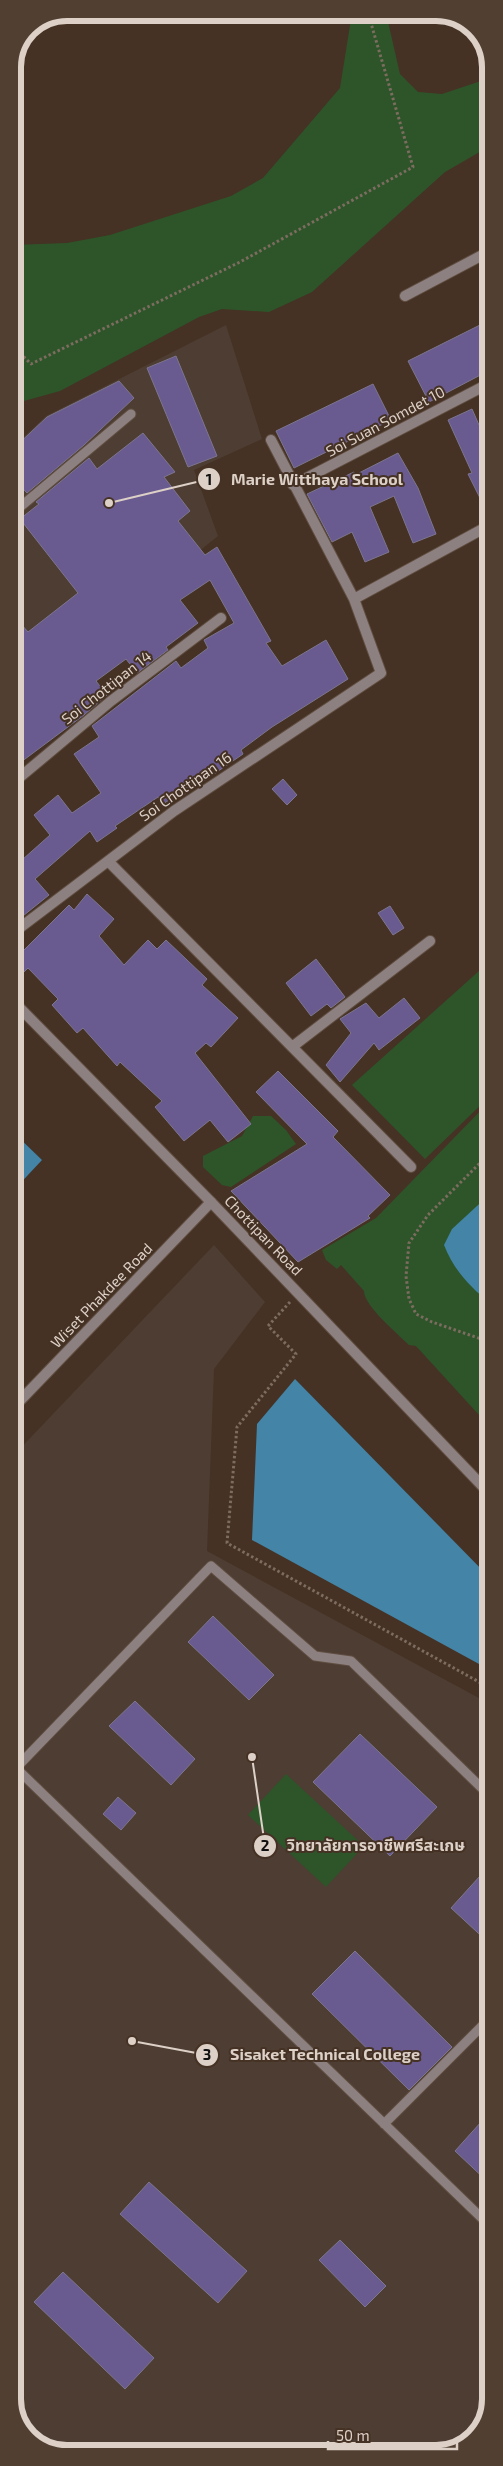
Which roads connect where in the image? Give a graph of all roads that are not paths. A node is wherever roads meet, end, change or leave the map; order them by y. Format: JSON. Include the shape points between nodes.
{"nodes":[{"id":1,"x":482,"y":255,"type":"edge"},
{"id":2,"x":405,"y":296,"type":"dead end"},
{"id":3,"x":482,"y":387,"type":"edge"},
{"id":4,"x":131,"y":414,"type":"dead end"},
{"id":5,"x":271,"y":440,"type":"dead end"},
{"id":6,"x":293,"y":485,"type":"junction"},
{"id":7,"x":21,"y":506,"type":"edge"},
{"id":8,"x":482,"y":529,"type":"edge"},
{"id":9,"x":354,"y":599,"type":"junction"},
{"id":10,"x":220,"y":618,"type":"dead end"},
{"id":11,"x":21,"y":776,"type":"edge"},
{"id":12,"x":108,"y":860,"type":"junction"},
{"id":13,"x":21,"y":927,"type":"edge"},
{"id":14,"x":430,"y":941,"type":"dead end"},
{"id":15,"x":21,"y":1009,"type":"edge"},
{"id":16,"x":292,"y":1047,"type":"junction"},
{"id":17,"x":411,"y":1167,"type":"dead end"},
{"id":18,"x":211,"y":1202,"type":"junction"},
{"id":19,"x":21,"y":1400,"type":"edge"},
{"id":20,"x":482,"y":1486,"type":"edge"},
{"id":21,"x":21,"y":1763,"type":"edge"},
{"id":22,"x":21,"y":1773,"type":"edge"},
{"id":23,"x":482,"y":1788,"type":"edge"},
{"id":24,"x":482,"y":2026,"type":"edge"},
{"id":25,"x":384,"y":2124,"type":"junction"},
{"id":26,"x":482,"y":2218,"type":"edge"}],
"edges":[{"from":1,"to":2,"type":"street"},
{"from":3,"to":6,"type":"street","name":"Soi Suan Somdet 10"},
{"from":4,"to":7,"type":"lane"},
{"from":5,"to":6,"type":"street"},
{"from":6,"to":9,"type":"street"},
{"from":8,"to":9,"type":"street"},
{"from":9,"to":12,"type":"street","name":"Soi Chottipan 16","via":[[381,672],[174,811]]},
{"from":10,"to":11,"type":"street","name":"Soi Chottipan 14","via":[[111,701]]},
{"from":12,"to":13,"type":"street","name":"Soi Chottipan 16"},
{"from":12,"to":16,"type":"street"},
{"from":14,"to":16,"type":"street"},
{"from":15,"to":18,"type":"street","name":"Chottipan Road"},
{"from":16,"to":17,"type":"street"},
{"from":18,"to":19,"type":"street","name":"Wiset Phakdee Road"},
{"from":18,"to":20,"type":"street","name":"Chottipan Road"},
{"from":21,"to":23,"type":"lane","via":[[211,1566],[315,1656],[351,1661]]},
{"from":22,"to":25,"type":"lane"},
{"from":24,"to":25,"type":"lane"},
{"from":25,"to":26,"type":"lane"}]}
